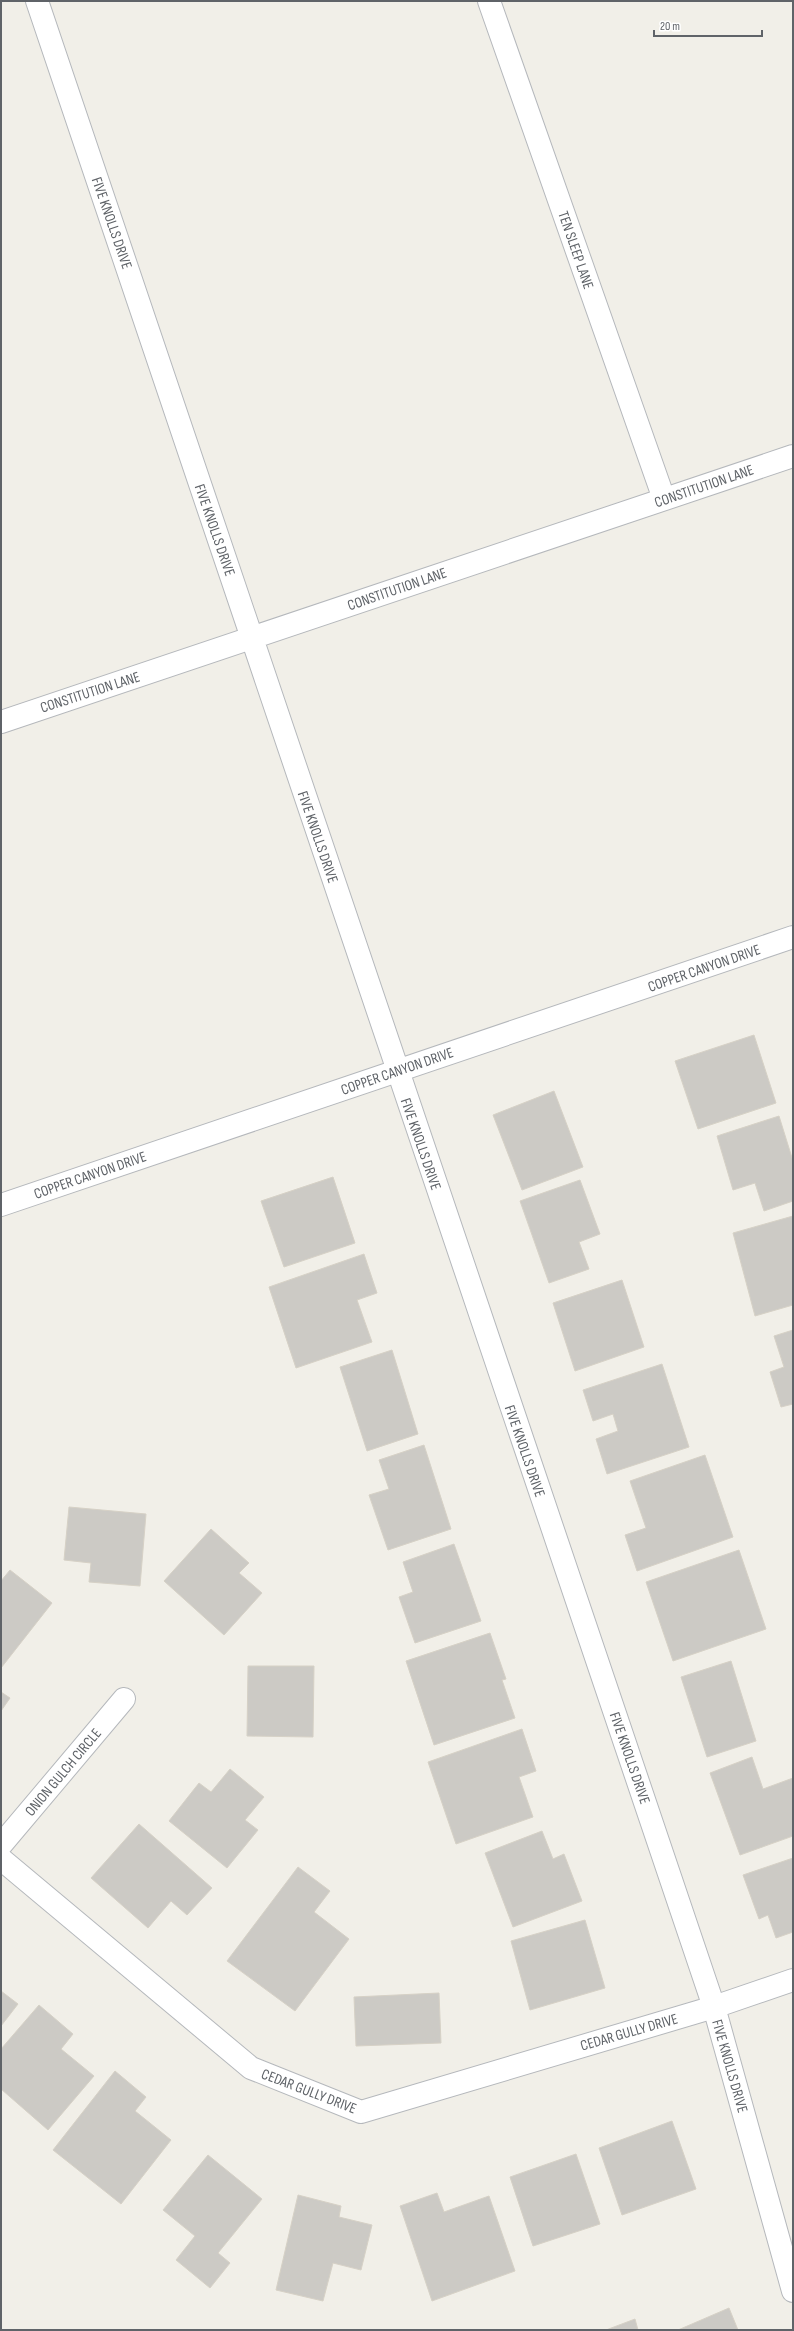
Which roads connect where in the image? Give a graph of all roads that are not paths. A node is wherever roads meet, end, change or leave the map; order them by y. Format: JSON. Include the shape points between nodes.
{"nodes":[{"id":1,"x":37,"y":1,"type":"edge"},
{"id":2,"x":489,"y":1,"type":"edge"},
{"id":3,"x":793,"y":456,"type":"edge"},
{"id":4,"x":664,"y":499,"type":"junction"},
{"id":5,"x":251,"y":638,"type":"junction"},
{"id":6,"x":1,"y":722,"type":"edge"},
{"id":7,"x":793,"y":938,"type":"edge"},
{"id":8,"x":397,"y":1071,"type":"junction"},
{"id":9,"x":1,"y":1205,"type":"edge"},
{"id":10,"x":124,"y":1699,"type":"dead end"},
{"id":11,"x":1,"y":1845,"type":"edge"},
{"id":12,"x":1,"y":1859,"type":"edge"},
{"id":13,"x":793,"y":1980,"type":"edge"},
{"id":14,"x":714,"y":2007,"type":"junction"},
{"id":15,"x":793,"y":2292,"type":"edge"}],
"edges":[{"from":1,"to":5,"type":"street","name":"FIVE KNOLLS DRIVE"},
{"from":2,"to":4,"type":"street","name":"TEN SLEEP LANE"},
{"from":3,"to":4,"type":"street","name":"CONSTITUTION LANE"},
{"from":4,"to":5,"type":"street","name":"CONSTITUTION LANE"},
{"from":5,"to":6,"type":"street","name":"CONSTITUTION LANE"},
{"from":5,"to":8,"type":"street","name":"FIVE KNOLLS DRIVE"},
{"from":7,"to":8,"type":"street","name":"COPPER CANYON DRIVE"},
{"from":8,"to":9,"type":"street","name":"COPPER CANYON DRIVE"},
{"from":8,"to":14,"type":"street","name":"FIVE KNOLLS DRIVE"},
{"from":10,"to":11,"type":"street","name":"ONION GULCH CIRCLE"},
{"from":12,"to":14,"type":"street","name":"CEDAR GULLY DRIVE","via":[[251,2068],[361,2112]]},
{"from":13,"to":14,"type":"street","name":"CEDAR GULLY DRIVE"},
{"from":14,"to":15,"type":"street","name":"FIVE KNOLLS DRIVE"}]}
